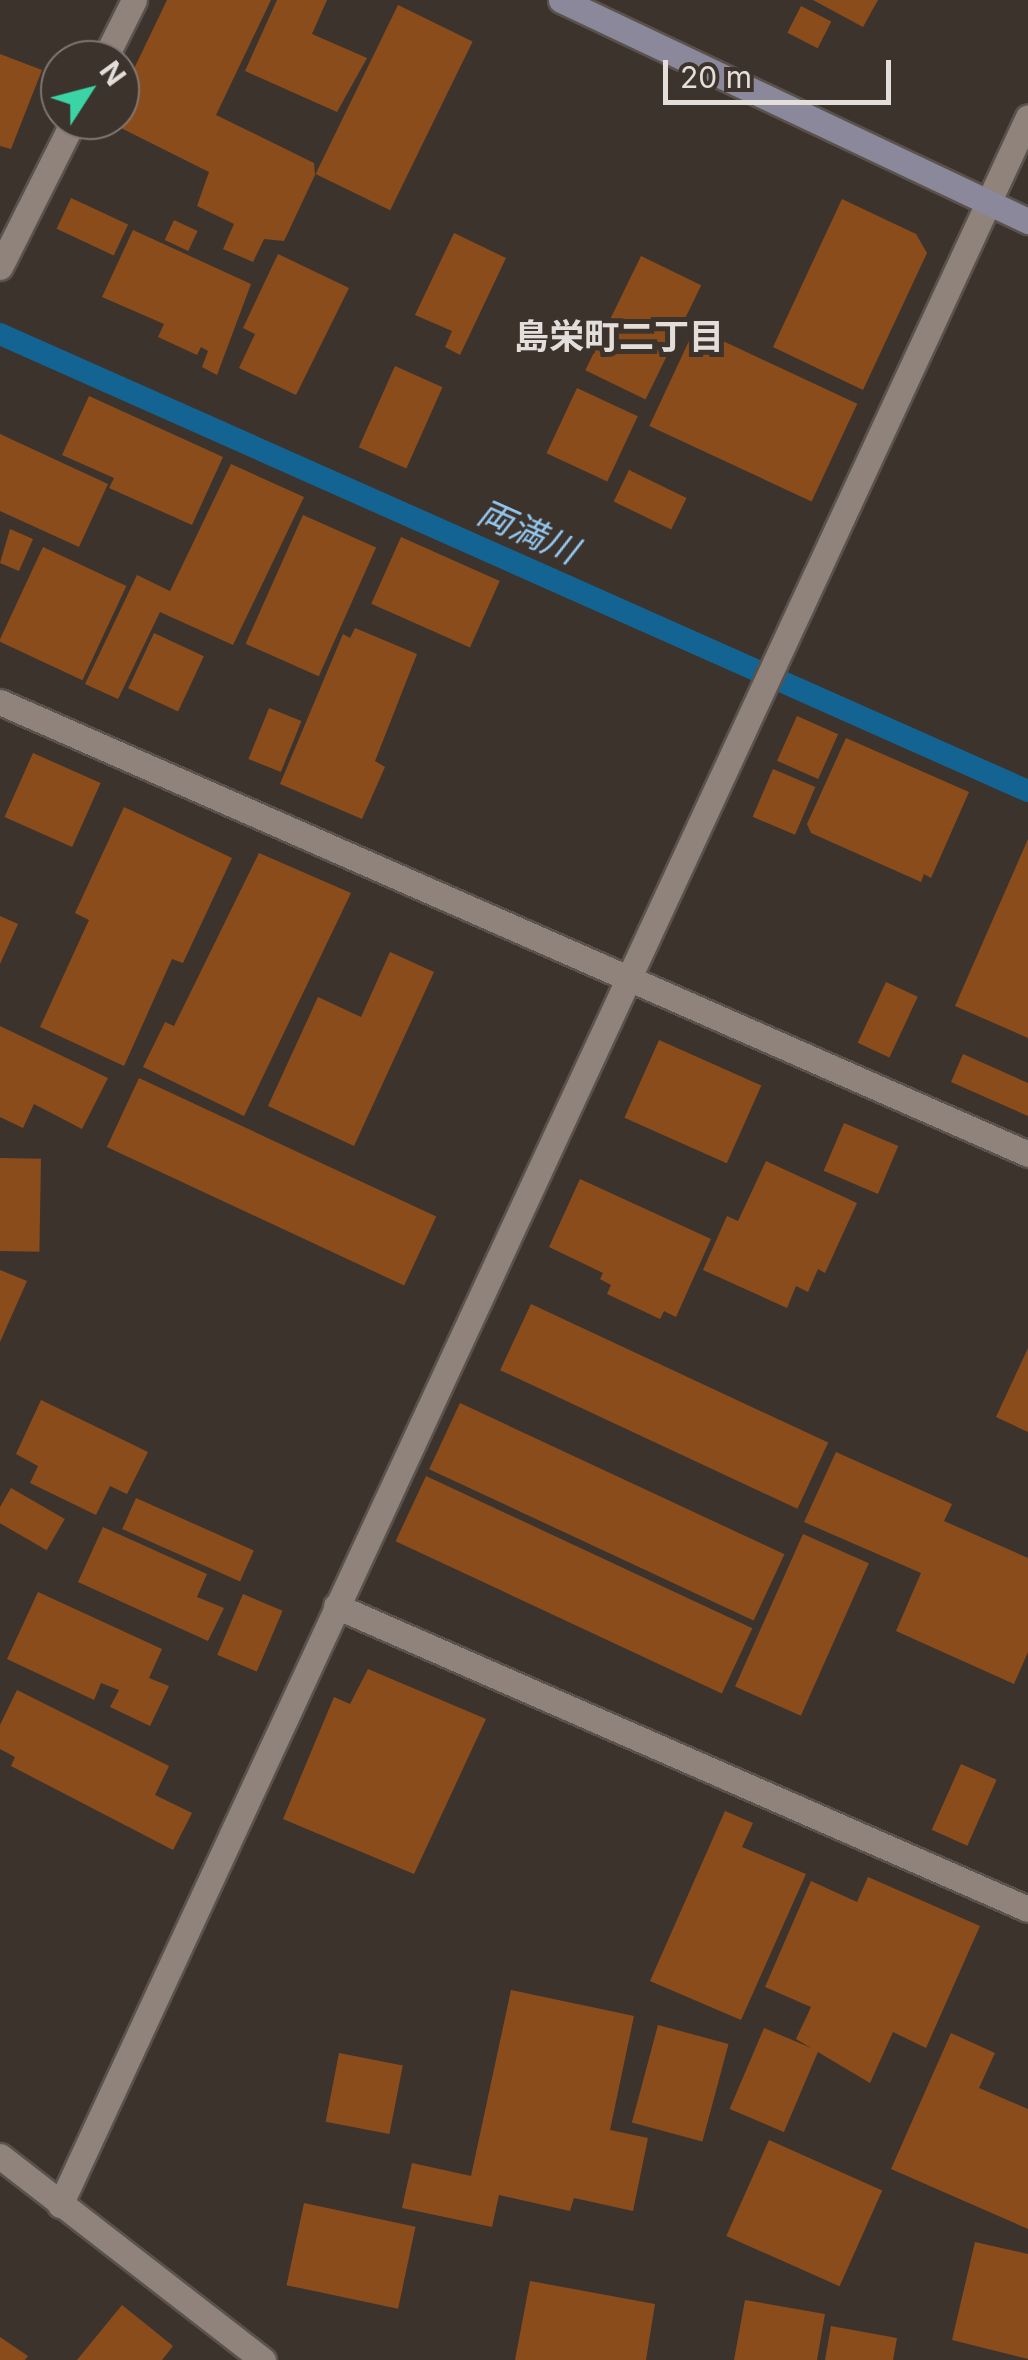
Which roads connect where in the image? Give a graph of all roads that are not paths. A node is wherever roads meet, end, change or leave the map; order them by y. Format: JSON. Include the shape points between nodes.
{"nodes":[{"id":1,"x":134,"y":0,"type":"edge"},
{"id":2,"x":561,"y":0,"type":"edge"},
{"id":3,"x":114,"y":40,"type":"edge"},
{"id":4,"x":1028,"y":117,"type":"edge"},
{"id":5,"x":64,"y":140,"type":"edge"},
{"id":6,"x":988,"y":201,"type":"junction"},
{"id":7,"x":1028,"y":220,"type":"edge"},
{"id":8,"x":0,"y":267,"type":"edge"},
{"id":9,"x":0,"y":702,"type":"edge"},
{"id":10,"x":626,"y":976,"type":"junction"},
{"id":11,"x":1028,"y":1154,"type":"edge"},
{"id":12,"x":336,"y":1606,"type":"junction"},
{"id":13,"x":1028,"y":1910,"type":"edge"},
{"id":14,"x":0,"y":2156,"type":"edge"},
{"id":15,"x":60,"y":2205,"type":"junction"},
{"id":16,"x":263,"y":2360,"type":"edge"}],
"edges":[{"from":1,"to":3,"type":"street"},
{"from":2,"to":6,"type":"street"},
{"from":4,"to":6,"type":"street"},
{"from":5,"to":8,"type":"street"},
{"from":6,"to":7,"type":"street"},
{"from":6,"to":10,"type":"street"},
{"from":9,"to":10,"type":"street"},
{"from":10,"to":11,"type":"street"},
{"from":10,"to":12,"type":"street"},
{"from":12,"to":13,"type":"street"},
{"from":12,"to":15,"type":"street"},
{"from":14,"to":15,"type":"street"},
{"from":15,"to":16,"type":"street"}]}
